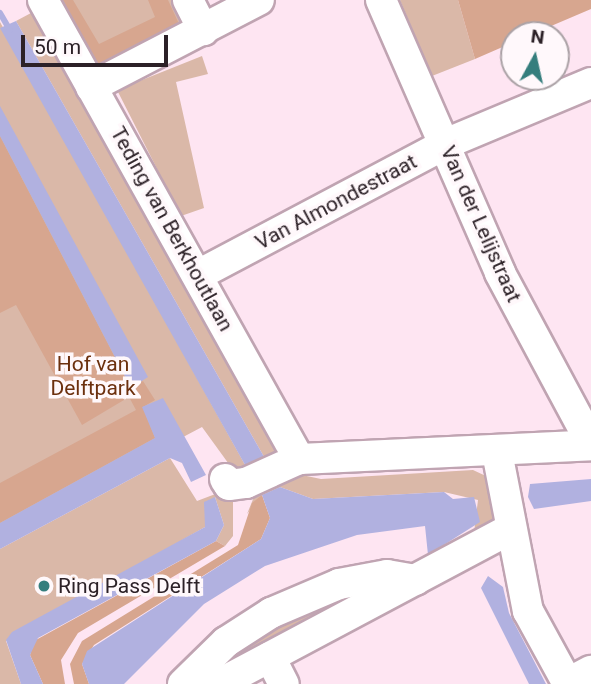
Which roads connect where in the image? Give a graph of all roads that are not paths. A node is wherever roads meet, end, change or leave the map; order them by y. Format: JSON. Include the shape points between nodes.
{"nodes":[{"id":1,"x":43,"y":0,"type":"edge"},
{"id":2,"x":188,"y":0,"type":"edge"},
{"id":3,"x":259,"y":0,"type":"edge"},
{"id":4,"x":381,"y":0,"type":"edge"},
{"id":5,"x":202,"y":30,"type":"junction"},
{"id":6,"x":591,"y":83,"type":"edge"},
{"id":7,"x":92,"y":87,"type":"junction"},
{"id":8,"x":445,"y":144,"type":"junction"},
{"id":9,"x":198,"y":275,"type":"junction"},
{"id":10,"x":591,"y":444,"type":"edge"},
{"id":11,"x":497,"y":452,"type":"junction"},
{"id":12,"x":299,"y":459,"type":"junction"},
{"id":13,"x":225,"y":479,"type":"dead end"},
{"id":14,"x":511,"y":529,"type":"junction"},
{"id":15,"x":416,"y":580,"type":"junction"},
{"id":16,"x":270,"y":657,"type":"junction"},
{"id":17,"x":576,"y":679,"type":"edge"},
{"id":18,"x":183,"y":684,"type":"edge"},
{"id":19,"x":219,"y":684,"type":"edge"},
{"id":20,"x":284,"y":684,"type":"edge"}],
"edges":[{"from":1,"to":7,"type":"street","name":"Teding van Berkhoutlaan"},
{"from":2,"to":5,"type":"street"},
{"from":3,"to":5,"type":"street"},
{"from":4,"to":8,"type":"street","name":"Van der Lelijstraat"},
{"from":5,"to":7,"type":"street"},
{"from":6,"to":8,"type":"street","name":"Van Almondestraat"},
{"from":7,"to":9,"type":"street","name":"Teding van Berkhoutlaan"},
{"from":8,"to":9,"type":"street","name":"Van Almondestraat"},
{"from":8,"to":10,"type":"street","name":"Van der Lelijstraat","via":[[500,273]]},
{"from":9,"to":12,"type":"street","name":"Teding van Berkhoutlaan"},
{"from":10,"to":11,"type":"street"},
{"from":11,"to":12,"type":"street"},
{"from":11,"to":14,"type":"street"},
{"from":12,"to":13,"type":"street","via":[[246,483],[229,485]]},
{"from":14,"to":15,"type":"street"},
{"from":14,"to":17,"type":"street","via":[[528,611]]},
{"from":15,"to":16,"type":"street"},
{"from":15,"to":18,"type":"street","via":[[387,575],[339,584],[271,613],[226,642]]},
{"from":16,"to":19,"type":"street"},
{"from":16,"to":20,"type":"street"}]}
